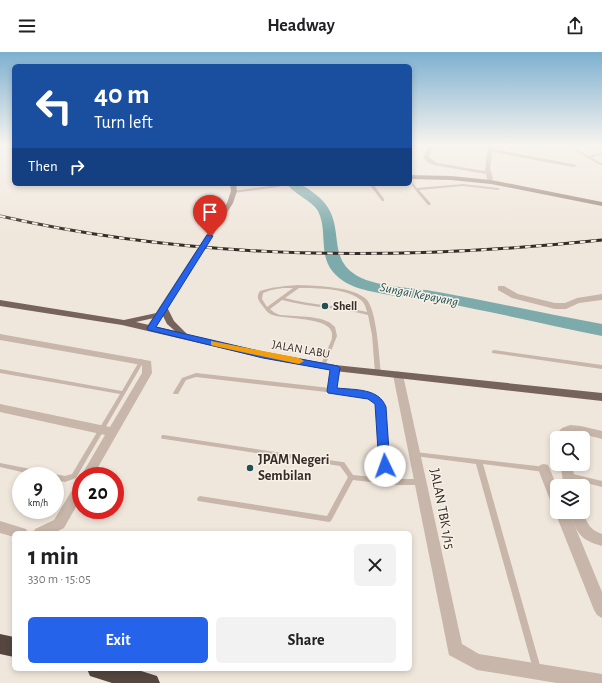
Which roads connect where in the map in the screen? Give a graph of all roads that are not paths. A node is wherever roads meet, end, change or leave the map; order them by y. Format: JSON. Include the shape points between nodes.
{"nodes":[{"id":1,"x":488,"y":174,"type":"edge"},
{"id":2,"x":412,"y":177,"type":"edge"},
{"id":3,"x":491,"y":182,"type":"junction"},
{"id":4,"x":412,"y":184,"type":"edge"},
{"id":5,"x":233,"y":186,"type":"edge"},
{"id":6,"x":278,"y":186,"type":"edge"},
{"id":7,"x":372,"y":186,"type":"edge"},
{"id":8,"x":416,"y":189,"type":"junction"},
{"id":9,"x":498,"y":189,"type":"dead end"},
{"id":10,"x":234,"y":192,"type":"junction"},
{"id":11,"x":383,"y":200,"type":"dead end"},
{"id":12,"x":429,"y":204,"type":"dead end"},
{"id":13,"x":602,"y":204,"type":"edge"},
{"id":14,"x":297,"y":286,"type":"junction"},
{"id":15,"x":501,"y":288,"type":"dead end"},
{"id":16,"x":602,"y":297,"type":"edge"},
{"id":17,"x":281,"y":298,"type":"junction"},
{"id":18,"x":0,"y":303,"type":"edge"},
{"id":19,"x":267,"y":309,"type":"junction"},
{"id":20,"x":162,"y":312,"type":"junction"},
{"id":21,"x":370,"y":314,"type":"junction"},
{"id":22,"x":122,"y":322,"type":"junction"},
{"id":23,"x":151,"y":328,"type":"junction"},
{"id":24,"x":185,"y":336,"type":"junction"},
{"id":25,"x":0,"y":337,"type":"edge"},
{"id":26,"x":494,"y":352,"type":"dead end"},
{"id":27,"x":142,"y":361,"type":"junction"},
{"id":28,"x":323,"y":366,"type":"junction"},
{"id":29,"x":602,"y":367,"type":"edge"},
{"id":30,"x":335,"y":368,"type":"junction"},
{"id":31,"x":0,"y":372,"type":"edge"},
{"id":32,"x":378,"y":373,"type":"junction"},
{"id":33,"x":398,"y":375,"type":"junction"},
{"id":34,"x":332,"y":391,"type":"junction"},
{"id":35,"x":176,"y":393,"type":"dead end"},
{"id":36,"x":122,"y":394,"type":"junction"},
{"id":37,"x":602,"y":397,"type":"edge"},
{"id":38,"x":0,"y":408,"type":"edge"},
{"id":39,"x":107,"y":431,"type":"junction"},
{"id":40,"x":570,"y":431,"type":"edge"},
{"id":41,"x":583,"y":431,"type":"edge"},
{"id":42,"x":590,"y":432,"type":"edge"},
{"id":43,"x":602,"y":435,"type":"edge"},
{"id":44,"x":164,"y":437,"type":"dead end"},
{"id":45,"x":415,"y":454,"type":"junction"},
{"id":46,"x":479,"y":462,"type":"junction"},
{"id":47,"x":0,"y":465,"type":"edge"},
{"id":48,"x":91,"y":467,"type":"edge"},
{"id":49,"x":12,"y":468,"type":"edge"},
{"id":50,"x":544,"y":469,"type":"joint"},
{"id":51,"x":568,"y":475,"type":"edge"},
{"id":52,"x":351,"y":477,"type":"junction"},
{"id":53,"x":64,"y":479,"type":"edge"},
{"id":54,"x":386,"y":481,"type":"junction"},
{"id":55,"x":419,"y":482,"type":"junction"},
{"id":56,"x":550,"y":484,"type":"edge"},
{"id":57,"x":602,"y":484,"type":"edge"},
{"id":58,"x":200,"y":499,"type":"dead end"},
{"id":59,"x":72,"y":502,"type":"edge"},
{"id":60,"x":565,"y":519,"type":"edge"},
{"id":61,"x":579,"y":519,"type":"edge"},
{"id":62,"x":0,"y":527,"type":"edge"},
{"id":63,"x":13,"y":531,"type":"edge"},
{"id":64,"x":44,"y":531,"type":"edge"},
{"id":65,"x":597,"y":539,"type":"edge"},
{"id":66,"x":602,"y":610,"type":"edge"},
{"id":67,"x":0,"y":644,"type":"edge"},
{"id":68,"x":12,"y":647,"type":"edge"},
{"id":69,"x":105,"y":671,"type":"edge"},
{"id":70,"x":538,"y":672,"type":"junction"},
{"id":71,"x":602,"y":682,"type":"edge"},
{"id":72,"x":150,"y":683,"type":"edge"}],
"edges":[{"from":1,"to":3,"type":"street"},
{"from":2,"to":3,"type":"main road"},
{"from":3,"to":13,"type":"main road"},
{"from":4,"to":8,"type":"lane"},
{"from":5,"to":10,"type":"main road"},
{"from":6,"to":10,"type":"lane"},
{"from":7,"to":11,"type":"lane"},
{"from":8,"to":9,"type":"lane","via":[[463,185]]},
{"from":8,"to":12,"type":"lane"},
{"from":10,"to":20,"type":"main road","via":[[230,203]]},
{"from":14,"to":17,"type":"lane"},
{"from":14,"to":19,"type":"lane","via":[[261,292],[261,302]]},
{"from":14,"to":21,"type":"lane","via":[[332,289],[359,296]]},
{"from":15,"to":16,"type":"street","via":[[515,296],[555,306],[566,306],[577,301]]},
{"from":17,"to":19,"type":"lane"},
{"from":17,"to":21,"type":"lane","via":[[304,305]]},
{"from":18,"to":22,"type":"main road","name":"JALAN LABU"},
{"from":19,"to":28,"type":"lane","via":[[273,314],[318,320],[332,327],[335,336]]},
{"from":20,"to":22,"type":"main road"},
{"from":20,"to":23,"type":"main road"},
{"from":20,"to":24,"type":"main road"},
{"from":21,"to":32,"type":"lane"},
{"from":22,"to":23,"type":"main road","name":"JALAN LABU"},
{"from":23,"to":24,"type":"main road","name":"JALAN LABU"},
{"from":24,"to":28,"type":"main road","name":"JALAN LABU"},
{"from":25,"to":27,"type":"street"},
{"from":26,"to":29,"type":"lane"},
{"from":27,"to":36,"type":"lane"},
{"from":27,"to":39,"type":"street","via":[[146,363],[147,372]]},
{"from":28,"to":30,"type":"main road","name":"JALAN LABU"},
{"from":30,"to":32,"type":"main road","name":"JALAN LABU"},
{"from":30,"to":34,"type":"lane"},
{"from":31,"to":36,"type":"lane"},
{"from":32,"to":33,"type":"main road","name":"JALAN LABU"},
{"from":33,"to":37,"type":"main road","name":"JALAN LABU"},
{"from":33,"to":45,"type":"street","name":"JALAN TBK 1/15"},
{"from":34,"to":35,"type":"lane","via":[[196,375],[184,379]]},
{"from":34,"to":54,"type":"lane","via":[[371,395],[379,402]]},
{"from":36,"to":39,"type":"lane"},
{"from":38,"to":39,"type":"street"},
{"from":39,"to":48,"type":"street"},
{"from":39,"to":53,"type":"lane","via":[[74,476]]},
{"from":40,"to":41,"type":"street"},
{"from":42,"to":43,"type":"street"},
{"from":44,"to":52,"type":"lane","via":[[342,464]]},
{"from":45,"to":46,"type":"lane"},
{"from":45,"to":55,"type":"street","name":"JALAN TBK 1/15"},
{"from":46,"to":50,"type":"lane"},
{"from":46,"to":70,"type":"lane"},
{"from":47,"to":49,"type":"lane"},
{"from":50,"to":56,"type":"street"},
{"from":51,"to":57,"type":"lane"},
{"from":52,"to":54,"type":"lane"},
{"from":52,"to":58,"type":"lane","via":[[329,519]]},
{"from":54,"to":55,"type":"lane"},
{"from":55,"to":70,"type":"street","name":"JALAN TBK 1/15","via":[[455,649],[477,662]]},
{"from":59,"to":64,"type":"street","via":[[59,524]]},
{"from":60,"to":66,"type":"street"},
{"from":61,"to":65,"type":"street","via":[[585,533]]},
{"from":62,"to":63,"type":"street"},
{"from":67,"to":68,"type":"highway"},
{"from":69,"to":72,"type":"highway"},
{"from":70,"to":71,"type":"street"}]}
